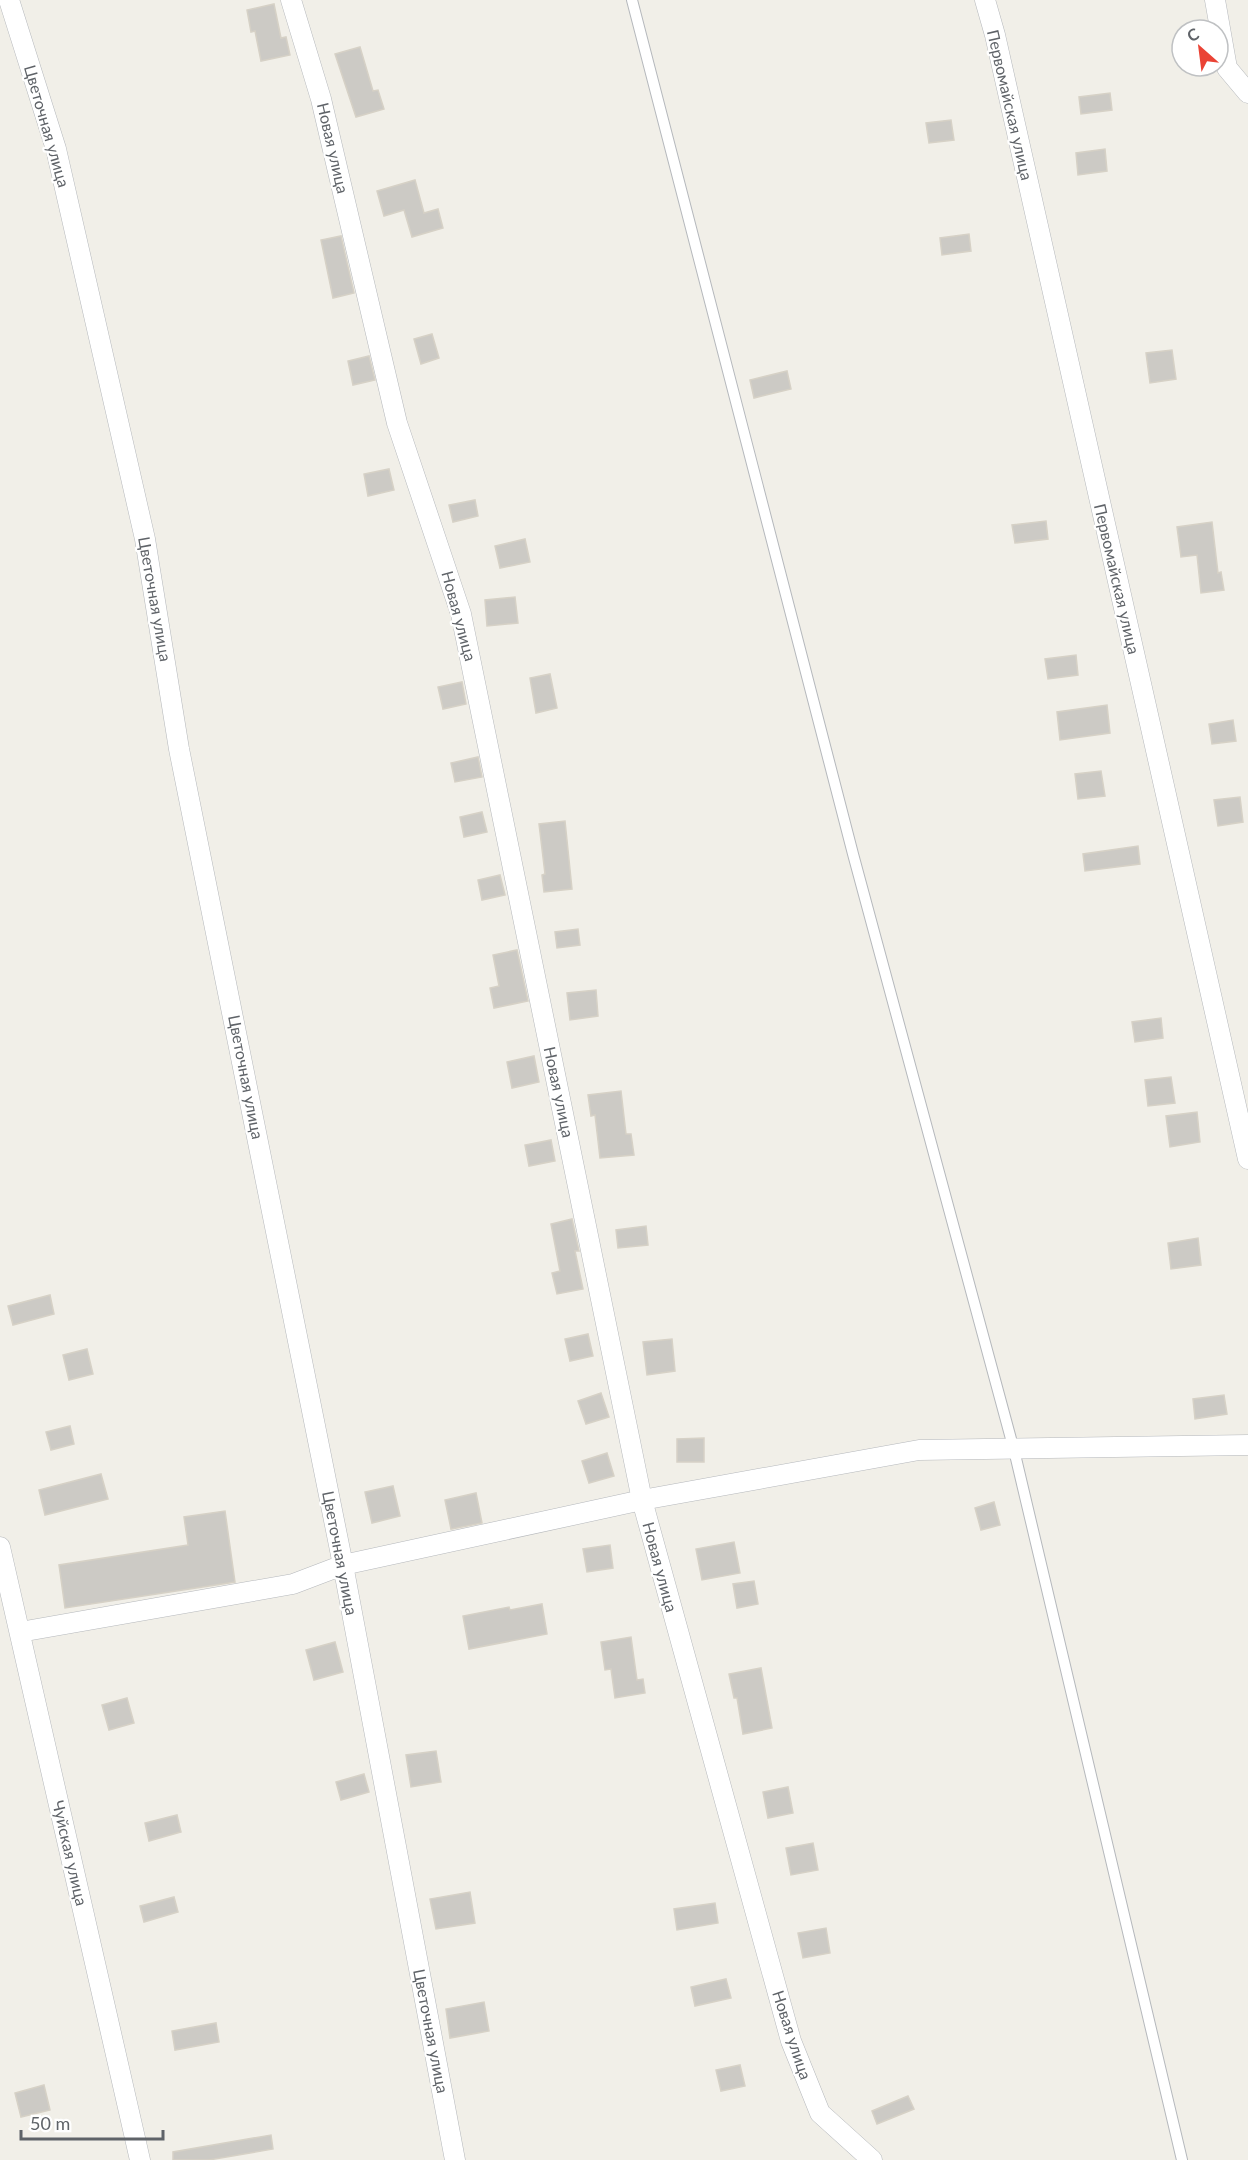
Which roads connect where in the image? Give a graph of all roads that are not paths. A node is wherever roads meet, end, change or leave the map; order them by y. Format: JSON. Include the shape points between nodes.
{"nodes":[{"id":1,"x":9,"y":0,"type":"edge"},
{"id":2,"x":291,"y":0,"type":"edge"},
{"id":3,"x":632,"y":0,"type":"edge"},
{"id":4,"x":985,"y":0,"type":"edge"},
{"id":5,"x":1215,"y":0,"type":"edge"},
{"id":6,"x":1248,"y":93,"type":"edge"},
{"id":7,"x":1248,"y":1159,"type":"edge"},
{"id":8,"x":1248,"y":1446,"type":"edge"},
{"id":9,"x":1014,"y":1450,"type":"junction"},
{"id":10,"x":642,"y":1500,"type":"junction"},
{"id":11,"x":0,"y":1547,"type":"edge"},
{"id":12,"x":343,"y":1565,"type":"junction"},
{"id":13,"x":20,"y":1632,"type":"junction"},
{"id":14,"x":140,"y":2160,"type":"edge"},
{"id":15,"x":455,"y":2160,"type":"edge"},
{"id":16,"x":872,"y":2160,"type":"edge"},
{"id":17,"x":1182,"y":2160,"type":"edge"}],
"edges":[{"from":1,"to":12,"type":"street","name":"Цветочная улица","via":[[56,149],[145,539],[179,749]]},
{"from":2,"to":10,"type":"street","name":"Новая улица","via":[[321,99],[397,423],[461,614]]},
{"from":3,"to":9,"type":"lane","via":[[852,854]]},
{"from":4,"to":7,"type":"street","name":"Первомайская улица"},
{"from":5,"to":6,"type":"street","via":[[1227,68]]},
{"from":8,"to":9,"type":"street"},
{"from":9,"to":10,"type":"street","via":[[919,1450]]},
{"from":9,"to":17,"type":"lane"},
{"from":10,"to":12,"type":"street"},
{"from":10,"to":16,"type":"street","name":"Новая улица","via":[[791,2041],[820,2113]]},
{"from":11,"to":13,"type":"street","name":"Чуйская улица"},
{"from":12,"to":13,"type":"street","via":[[293,1584]]},
{"from":12,"to":15,"type":"street","name":"Цветочная улица"},
{"from":13,"to":14,"type":"street","name":"Чуйская улица"}]}
